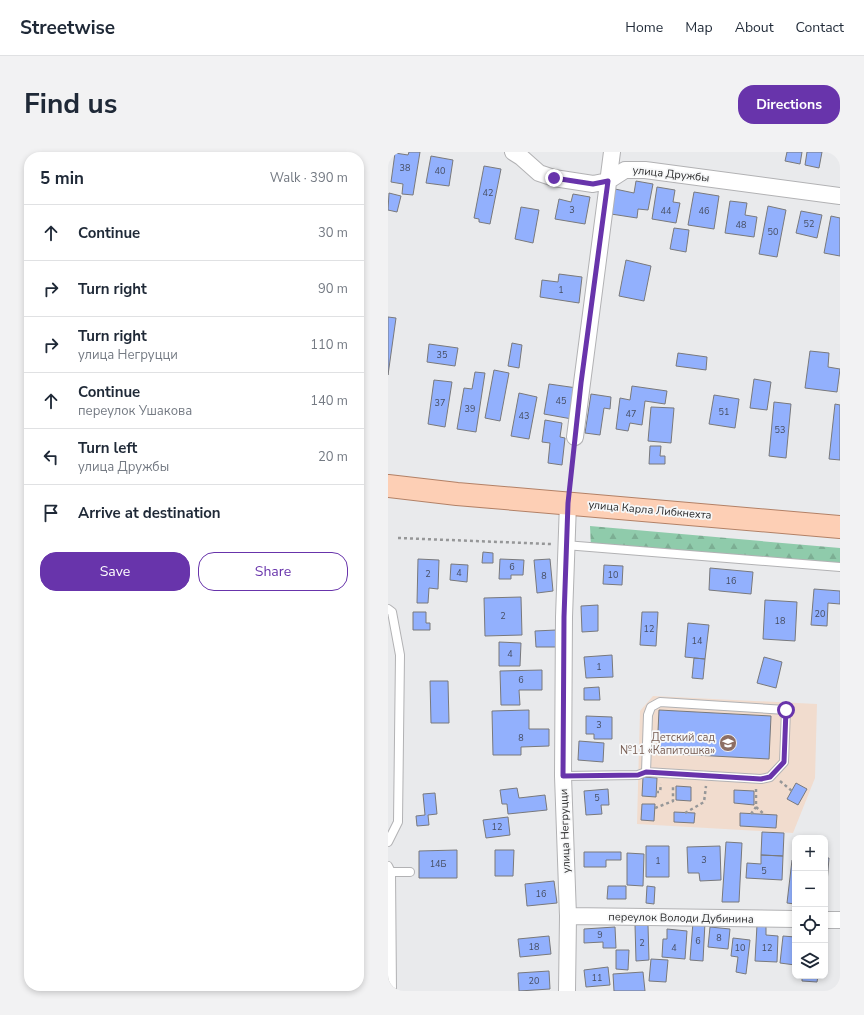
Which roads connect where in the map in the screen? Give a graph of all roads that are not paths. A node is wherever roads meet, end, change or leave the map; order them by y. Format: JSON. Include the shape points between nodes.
{"nodes":[{"id":1,"x":513,"y":152,"type":"edge"},
{"id":2,"x":612,"y":152,"type":"edge"},
{"id":3,"x":608,"y":181,"type":"junction"},
{"id":4,"x":840,"y":196,"type":"edge"},
{"id":5,"x":575,"y":437,"type":"road end"},
{"id":6,"x":388,"y":486,"type":"edge"},
{"id":7,"x":568,"y":503,"type":"junction"},
{"id":8,"x":840,"y":527,"type":"edge"},
{"id":9,"x":565,"y":545,"type":"junction"},
{"id":10,"x":840,"y":567,"type":"edge"},
{"id":11,"x":388,"y":609,"type":"edge"},
{"id":12,"x":646,"y":772,"type":"junction"},
{"id":13,"x":563,"y":776,"type":"junction"},
{"id":14,"x":388,"y":842,"type":"edge"},
{"id":15,"x":390,"y":869,"type":"edge"},
{"id":16,"x":410,"y":872,"type":"dead end"},
{"id":17,"x":568,"y":916,"type":"junction"},
{"id":18,"x":792,"y":920,"type":"edge"},
{"id":19,"x":828,"y":920,"type":"edge"},
{"id":20,"x":840,"y":920,"type":"edge"},
{"id":21,"x":392,"y":991,"type":"edge"},
{"id":22,"x":567,"y":991,"type":"edge"}],
"edges":[{"from":1,"to":3,"type":"street","name":"улица Дружбы","via":[[539,172],[554,178],[593,184]]},
{"from":2,"to":3,"type":"street"},
{"from":3,"to":4,"type":"street","name":"улица Дружбы","via":[[626,170],[645,170]]},
{"from":3,"to":5,"type":"street"},
{"from":6,"to":7,"type":"main road","name":"улица Карла Либкнехта"},
{"from":7,"to":8,"type":"main road","name":"улица Карла Либкнехта"},
{"from":7,"to":9,"type":"street","name":"улица Негруцци"},
{"from":9,"to":10,"type":"lane"},
{"from":9,"to":13,"type":"street","name":"улица Негруцци"},
{"from":11,"to":14,"type":"lane","via":[[392,612],[400,655],[398,822]]},
{"from":12,"to":12,"type":"lane","via":[[648,715],[651,707],[660,702],[786,710],[784,762],[770,777],[761,779]]},
{"from":12,"to":13,"type":"lane","via":[[638,775]]},
{"from":13,"to":17,"type":"street","name":"улица Негруцци"},
{"from":15,"to":16,"type":"lane"},
{"from":15,"to":21,"type":"lane"},
{"from":17,"to":18,"type":"street","name":"переулок Володи Дубинина"},
{"from":17,"to":22,"type":"street","name":"улица Негруцци"},
{"from":19,"to":20,"type":"street"}]}
